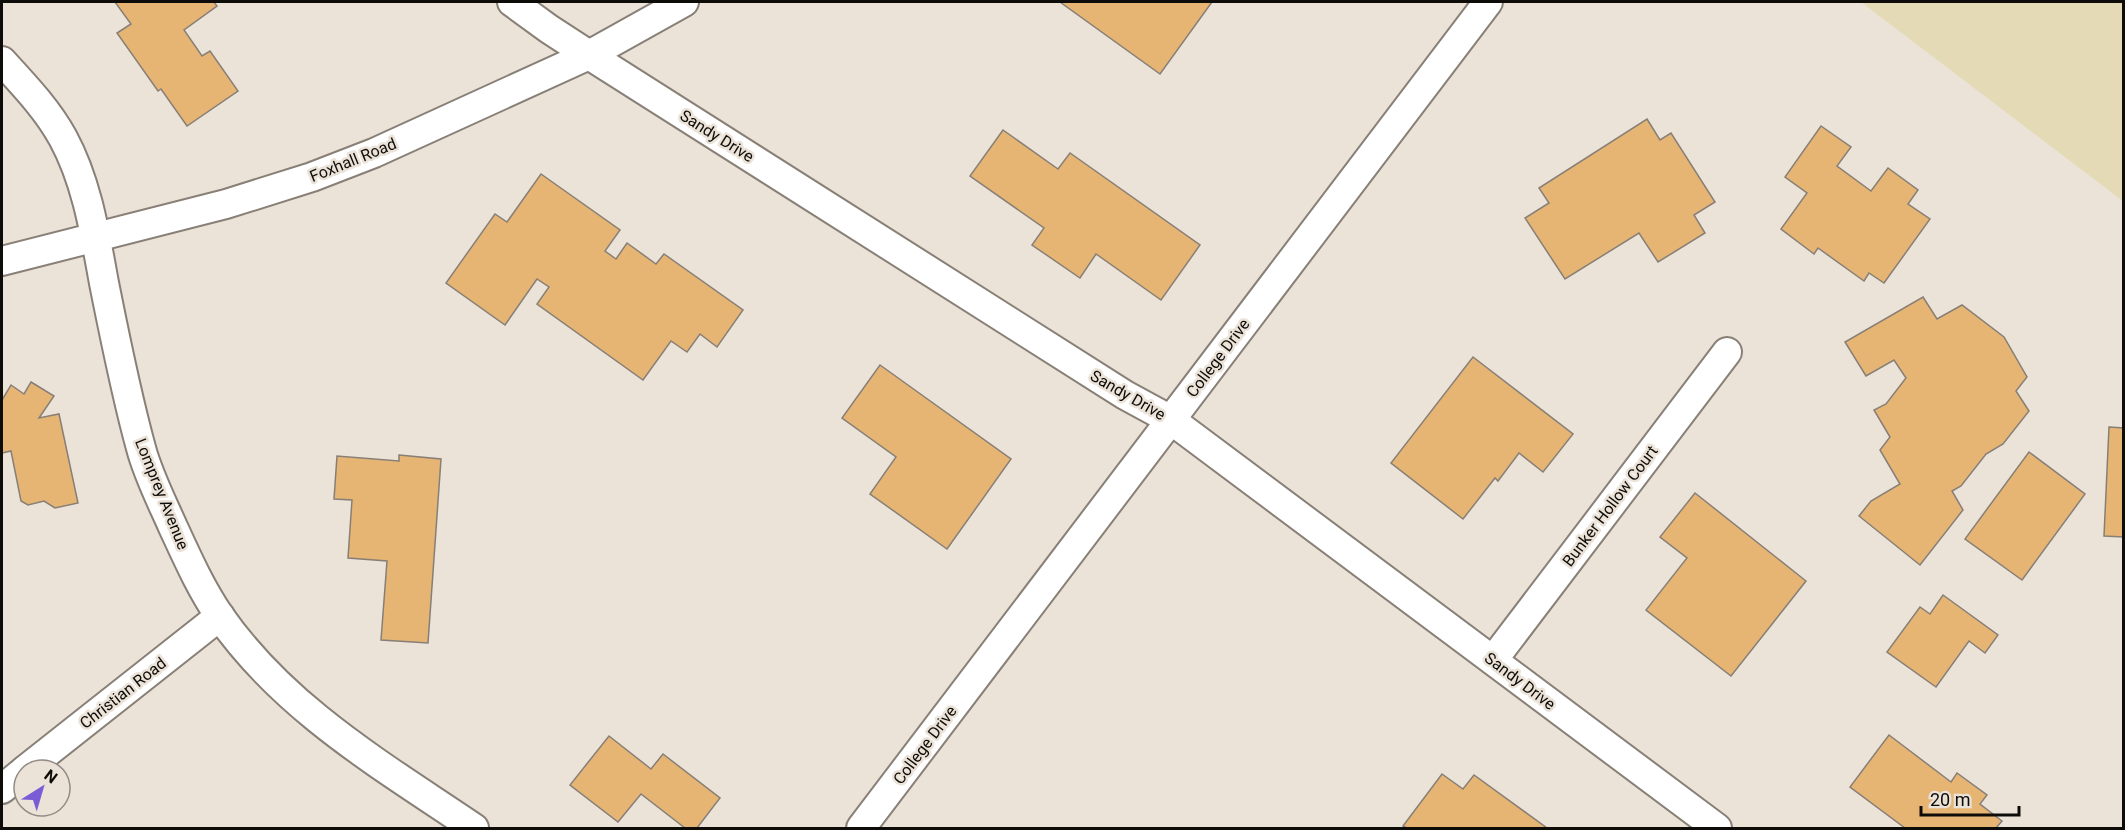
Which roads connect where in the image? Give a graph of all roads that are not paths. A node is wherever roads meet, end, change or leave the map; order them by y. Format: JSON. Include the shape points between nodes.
{"nodes":[{"id":1,"x":512,"y":2,"type":"edge"},
{"id":2,"x":684,"y":2,"type":"edge"},
{"id":3,"x":1488,"y":2,"type":"edge"},
{"id":4,"x":589,"y":55,"type":"junction"},
{"id":5,"x":2,"y":61,"type":"edge"},
{"id":6,"x":96,"y":237,"type":"junction"},
{"id":7,"x":2,"y":261,"type":"edge"},
{"id":8,"x":1727,"y":352,"type":"dead end"},
{"id":9,"x":1171,"y":420,"type":"junction"},
{"id":10,"x":220,"y":616,"type":"junction"},
{"id":11,"x":1493,"y":660,"type":"junction"},
{"id":12,"x":41,"y":758,"type":"edge"},
{"id":13,"x":442,"y":820,"type":"edge"},
{"id":14,"x":474,"y":828,"type":"edge"},
{"id":15,"x":861,"y":828,"type":"edge"},
{"id":16,"x":1717,"y":828,"type":"edge"}],
"edges":[{"from":1,"to":4,"type":"street","name":"Sandy Drive"},
{"from":2,"to":4,"type":"street","name":"Foxhall Road"},
{"from":3,"to":9,"type":"street","name":"College Drive"},
{"from":4,"to":6,"type":"street","name":"Foxhall Road","via":[[374,153],[312,177]]},
{"from":4,"to":9,"type":"street","name":"Sandy Drive","via":[[1125,395]]},
{"from":5,"to":6,"type":"street","name":"Lomprey Avenue","via":[[40,103],[63,138],[80,176]]},
{"from":6,"to":7,"type":"street","name":"Foxhall Road"},
{"from":6,"to":10,"type":"street","name":"Lomprey Avenue","via":[[142,451],[195,575]]},
{"from":8,"to":11,"type":"street","name":"Bunker Hollow Court"},
{"from":9,"to":11,"type":"street","name":"Sandy Drive"},
{"from":9,"to":15,"type":"street","name":"College Drive"},
{"from":10,"to":12,"type":"street","name":"Christian Road"},
{"from":10,"to":13,"type":"street","name":"Lomprey Avenue","via":[[265,671],[318,721],[380,766]]},
{"from":11,"to":16,"type":"street","name":"Sandy Drive"},
{"from":13,"to":14,"type":"street","name":"Lomprey Avenue"}]}
